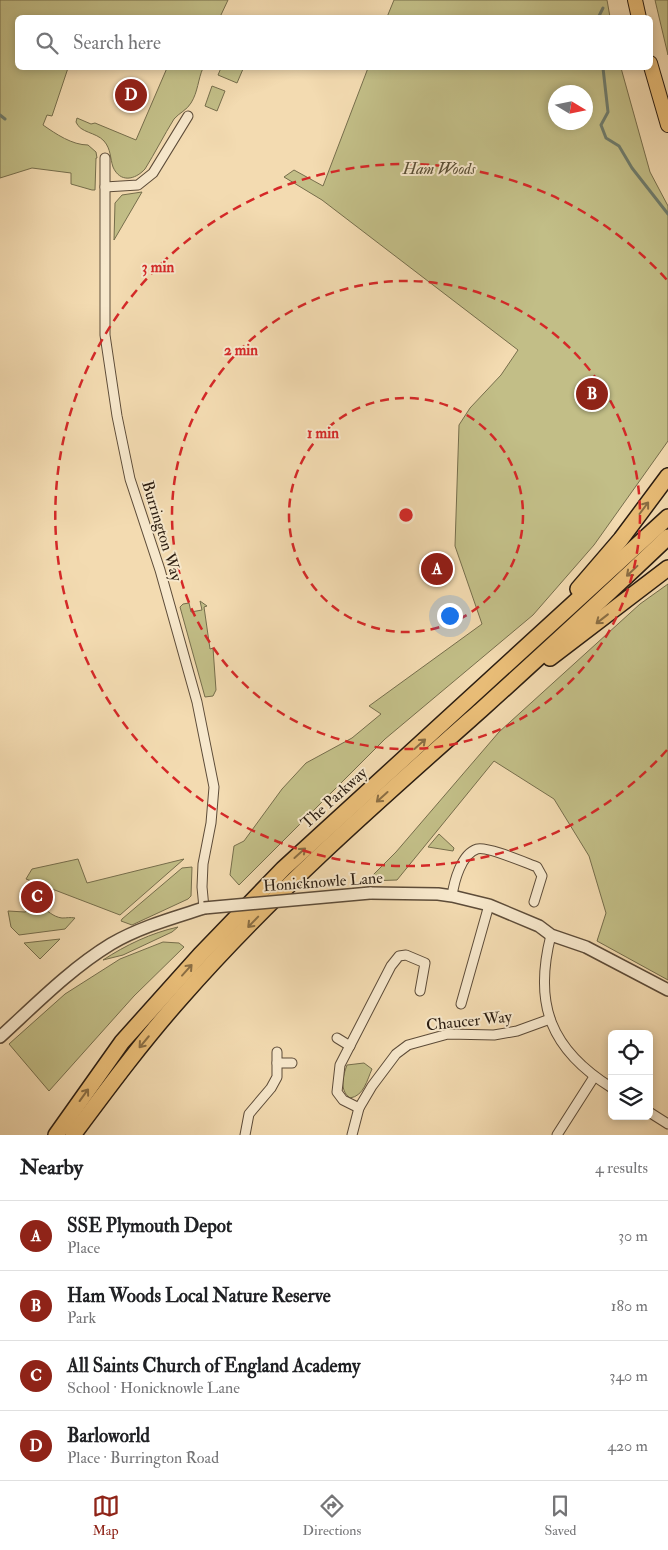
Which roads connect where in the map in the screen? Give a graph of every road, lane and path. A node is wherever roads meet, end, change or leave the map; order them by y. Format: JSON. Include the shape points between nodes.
{"nodes":[{"id":1,"x":635,"y":0,"type":"edge"},
{"id":2,"x":638,"y":15,"type":"edge"},
{"id":3,"x":652,"y":70,"type":"edge"},
{"id":4,"x":188,"y":116,"type":"dead end"},
{"id":5,"x":668,"y":125,"type":"edge"},
{"id":6,"x":105,"y":158,"type":"dead end"},
{"id":7,"x":104,"y":187,"type":"junction"},
{"id":8,"x":668,"y":476,"type":"edge"},
{"id":9,"x":668,"y":517,"type":"edge"},
{"id":10,"x":668,"y":537,"type":"edge"},
{"id":11,"x":668,"y":568,"type":"edge"},
{"id":12,"x":535,"y":640,"type":"junction"},
{"id":13,"x":482,"y":709,"type":"junction"},
{"id":14,"x":452,"y":896,"type":"junction"},
{"id":15,"x":534,"y":902,"type":"dead end"},
{"id":16,"x":489,"y":905,"type":"junction"},
{"id":17,"x":204,"y":908,"type":"junction"},
{"id":18,"x":550,"y":935,"type":"junction"},
{"id":19,"x":668,"y":990,"type":"edge"},
{"id":20,"x":420,"y":991,"type":"dead end"},
{"id":21,"x":461,"y":1004,"type":"dead end"},
{"id":22,"x":550,"y":1019,"type":"junction"},
{"id":23,"x":0,"y":1037,"type":"edge"},
{"id":24,"x":337,"y":1038,"type":"dead end"},
{"id":25,"x":350,"y":1046,"type":"junction"},
{"id":26,"x":277,"y":1052,"type":"dead end"},
{"id":27,"x":292,"y":1062,"type":"dead end"},
{"id":28,"x":277,"y":1063,"type":"junction"},
{"id":29,"x":594,"y":1077,"type":"junction"},
{"id":30,"x":608,"y":1086,"type":"edge"},
{"id":31,"x":359,"y":1108,"type":"junction"},
{"id":32,"x":653,"y":1115,"type":"edge"},
{"id":33,"x":668,"y":1124,"type":"edge"},
{"id":34,"x":56,"y":1135,"type":"edge"},
{"id":35,"x":73,"y":1135,"type":"edge"},
{"id":36,"x":244,"y":1135,"type":"edge"},
{"id":37,"x":352,"y":1135,"type":"edge"},
{"id":38,"x":557,"y":1135,"type":"edge"}],
"edges":[{"from":1,"to":2,"type":"main road"},
{"from":3,"to":5,"type":"main road"},
{"from":4,"to":7,"type":"street","via":[[152,173],[138,185]]},
{"from":6,"to":7,"type":"street","name":"Burrington Way"},
{"from":7,"to":17,"type":"street","name":"Burrington Way","via":[[106,347],[122,443],[197,702],[214,788],[203,864]]},
{"from":12,"to":8,"type":"highway","one_way":true,"via":[[621,539]]},
{"from":9,"to":12,"type":"highway","name":"The Parkway"},
{"from":10,"to":13,"type":"highway","name":"The Parkway","one_way":true},
{"from":11,"to":13,"type":"highway","one_way":true},
{"from":34,"to":12,"type":"highway","name":"The Parkway","one_way":true,"via":[[122,1042],[283,869]]},
{"from":13,"to":35,"type":"highway","name":"The Parkway","one_way":true,"via":[[375,803],[228,947],[136,1052]]},
{"from":14,"to":15,"type":"street","via":[[459,869],[478,848],[537,868],[542,876]]},
{"from":14,"to":16,"type":"street","name":"Honicknowle Lane"},
{"from":14,"to":17,"type":"street","name":"Honicknowle Lane","bridge":true,"via":[[370,893]]},
{"from":16,"to":18,"type":"street","name":"Honicknowle Lane","via":[[538,926]]},
{"from":16,"to":21,"type":"street"},
{"from":17,"to":23,"type":"street","name":"Honicknowle Lane","via":[[159,922],[111,944],[79,967]]},
{"from":18,"to":19,"type":"street","name":"Honicknowle Lane","via":[[586,947]]},
{"from":18,"to":22,"type":"street","via":[[543,981]]},
{"from":20,"to":25,"type":"street","via":[[425,963],[406,955],[399,956]]},
{"from":22,"to":29,"type":"street","via":[[562,1044]]},
{"from":22,"to":31,"type":"street","name":"Chaucer Way","via":[[517,1032],[448,1034],[408,1045],[385,1067]]},
{"from":24,"to":25,"type":"street"},
{"from":25,"to":31,"type":"street","via":[[340,1065],[337,1092],[343,1100]]},
{"from":26,"to":28,"type":"street"},
{"from":27,"to":28,"type":"street"},
{"from":28,"to":36,"type":"street","via":[[277,1077],[248,1114]]},
{"from":29,"to":30,"type":"street"},
{"from":29,"to":38,"type":"street"},
{"from":31,"to":37,"type":"street","name":"Chaucer Way"},
{"from":32,"to":33,"type":"street"}]}
